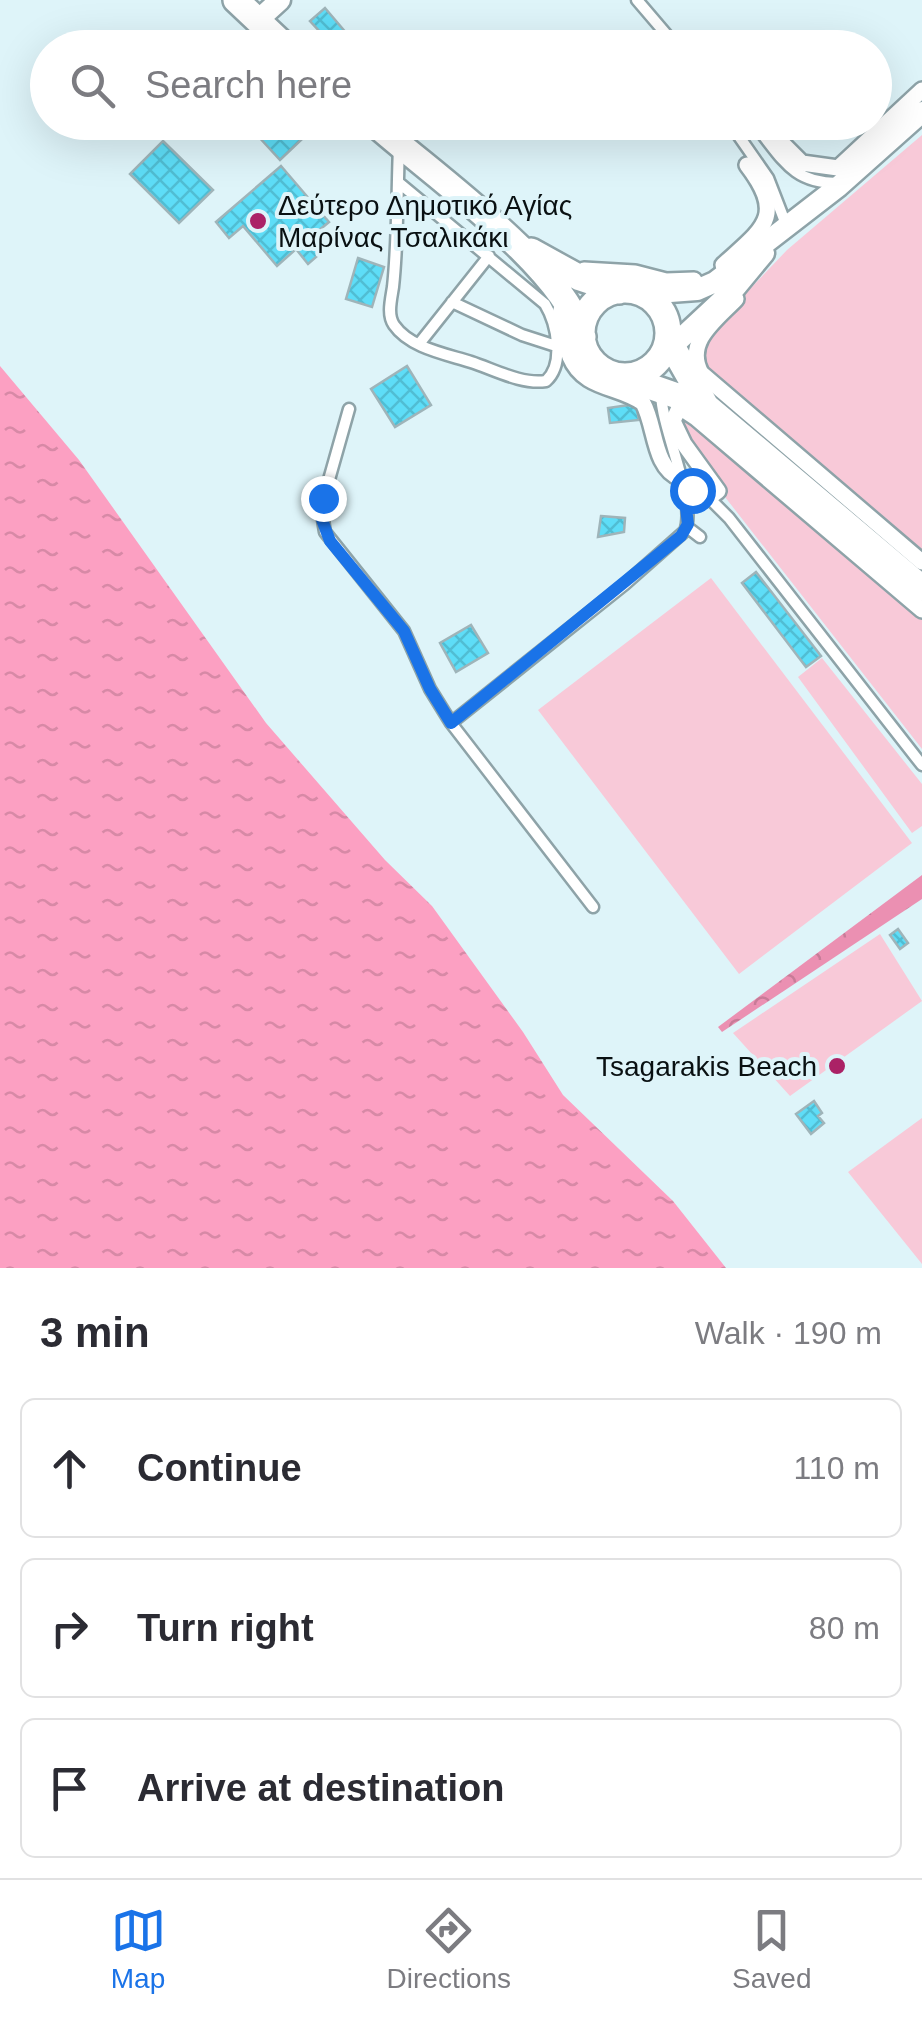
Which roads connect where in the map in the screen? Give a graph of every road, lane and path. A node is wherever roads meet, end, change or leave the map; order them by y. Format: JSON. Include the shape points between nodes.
{"nodes":[{"id":1,"x":236,"y":0,"type":"edge"},
{"id":2,"x":280,"y":0,"type":"edge"},
{"id":3,"x":637,"y":0,"type":"edge"},
{"id":4,"x":258,"y":21,"type":"junction"},
{"id":5,"x":268,"y":30,"type":"edge"},
{"id":6,"x":663,"y":30,"type":"edge"},
{"id":7,"x":922,"y":90,"type":"edge"},
{"id":8,"x":922,"y":112,"type":"edge"},
{"id":9,"x":892,"y":118,"type":"edge"},
{"id":10,"x":892,"y":139,"type":"edge"},
{"id":11,"x":392,"y":140,"type":"edge"},
{"id":12,"x":741,"y":140,"type":"edge"},
{"id":13,"x":767,"y":140,"type":"edge"},
{"id":14,"x":780,"y":140,"type":"edge"},
{"id":15,"x":868,"y":140,"type":"edge"},
{"id":16,"x":890,"y":140,"type":"edge"},
{"id":17,"x":399,"y":146,"type":"junction"},
{"id":18,"x":747,"y":166,"type":"dead end"},
{"id":19,"x":398,"y":182,"type":"junction"},
{"id":20,"x":843,"y":182,"type":"junction"},
{"id":21,"x":787,"y":228,"type":"junction"},
{"id":22,"x":489,"y":256,"type":"junction"},
{"id":23,"x":734,"y":271,"type":"junction"},
{"id":24,"x":566,"y":284,"type":"junction"},
{"id":25,"x":631,"y":292,"type":"junction"},
{"id":26,"x":452,"y":302,"type":"junction"},
{"id":27,"x":583,"y":337,"type":"junction"},
{"id":28,"x":419,"y":344,"type":"junction"},
{"id":29,"x":556,"y":346,"type":"junction"},
{"id":30,"x":667,"y":347,"type":"junction"},
{"id":31,"x":620,"y":376,"type":"junction"},
{"id":32,"x":660,"y":388,"type":"junction"},
{"id":33,"x":349,"y":409,"type":"dead end"},
{"id":34,"x":717,"y":414,"type":"junction"},
{"id":35,"x":682,"y":485,"type":"junction"},
{"id":36,"x":710,"y":496,"type":"junction"},
{"id":37,"x":687,"y":528,"type":"junction"},
{"id":38,"x":700,"y":537,"type":"dead end"},
{"id":39,"x":922,"y":562,"type":"edge"},
{"id":40,"x":922,"y":588,"type":"edge"},
{"id":41,"x":922,"y":610,"type":"edge"},
{"id":42,"x":451,"y":723,"type":"junction"},
{"id":43,"x":922,"y":765,"type":"edge"},
{"id":44,"x":594,"y":907,"type":"dead end"}],
"edges":[{"from":1,"to":4,"type":"street"},
{"from":2,"to":4,"type":"street"},
{"from":3,"to":6,"type":"lane"},
{"from":4,"to":5,"type":"street"},
{"from":7,"to":9,"type":"street"},
{"from":8,"to":10,"type":"street"},
{"from":11,"to":17,"type":"street"},
{"from":12,"to":21,"type":"lane","via":[[775,190]]},
{"from":13,"to":20,"type":"lane","via":[[794,172]]},
{"from":14,"to":15,"type":"street","via":[[802,163],[838,168]]},
{"from":16,"to":20,"type":"street"},
{"from":17,"to":19,"type":"lane"},
{"from":17,"to":24,"type":"street"},
{"from":18,"to":23,"type":"street","via":[[764,188],[768,209]]},
{"from":19,"to":22,"type":"lane"},
{"from":19,"to":28,"type":"lane","via":[[391,320]]},
{"from":20,"to":21,"type":"street"},
{"from":21,"to":23,"type":"street"},
{"from":22,"to":26,"type":"lane"},
{"from":22,"to":29,"type":"lane","via":[[545,304]]},
{"from":23,"to":24,"type":"street","via":[[687,281],[578,268]]},
{"from":23,"to":25,"type":"street","via":[[697,290]]},
{"from":23,"to":30,"type":"street"},
{"from":23,"to":34,"type":"street","via":[[748,287],[704,332],[695,352]]},
{"from":24,"to":25,"type":"street"},
{"from":24,"to":27,"type":"street"},
{"from":24,"to":35,"type":"street","via":[[554,299],[576,369],[645,405],[662,464]]},
{"from":25,"to":27,"type":"street","via":[[605,296],[590,308]]},
{"from":25,"to":30,"type":"street","via":[[664,315]]},
{"from":26,"to":28,"type":"lane"},
{"from":26,"to":29,"type":"lane"},
{"from":27,"to":31,"type":"street","via":[[595,363]]},
{"from":28,"to":29,"type":"lane","via":[[538,382],[555,369]]},
{"from":30,"to":31,"type":"street","via":[[644,372]]},
{"from":30,"to":34,"type":"street"},
{"from":31,"to":32,"type":"street"},
{"from":32,"to":34,"type":"street"},
{"from":32,"to":35,"type":"lane"},
{"from":33,"to":42,"type":"lane","via":[[321,508],[325,532],[404,631]]},
{"from":34,"to":36,"type":"street","via":[[674,413],[681,439],[718,491]]},
{"from":34,"to":39,"type":"street"},
{"from":34,"to":40,"type":"street"},
{"from":34,"to":41,"type":"street"},
{"from":35,"to":36,"type":"lane"},
{"from":35,"to":37,"type":"lane"},
{"from":36,"to":43,"type":"lane"},
{"from":37,"to":38,"type":"lane"},
{"from":37,"to":42,"type":"lane"},
{"from":42,"to":44,"type":"lane"}]}
